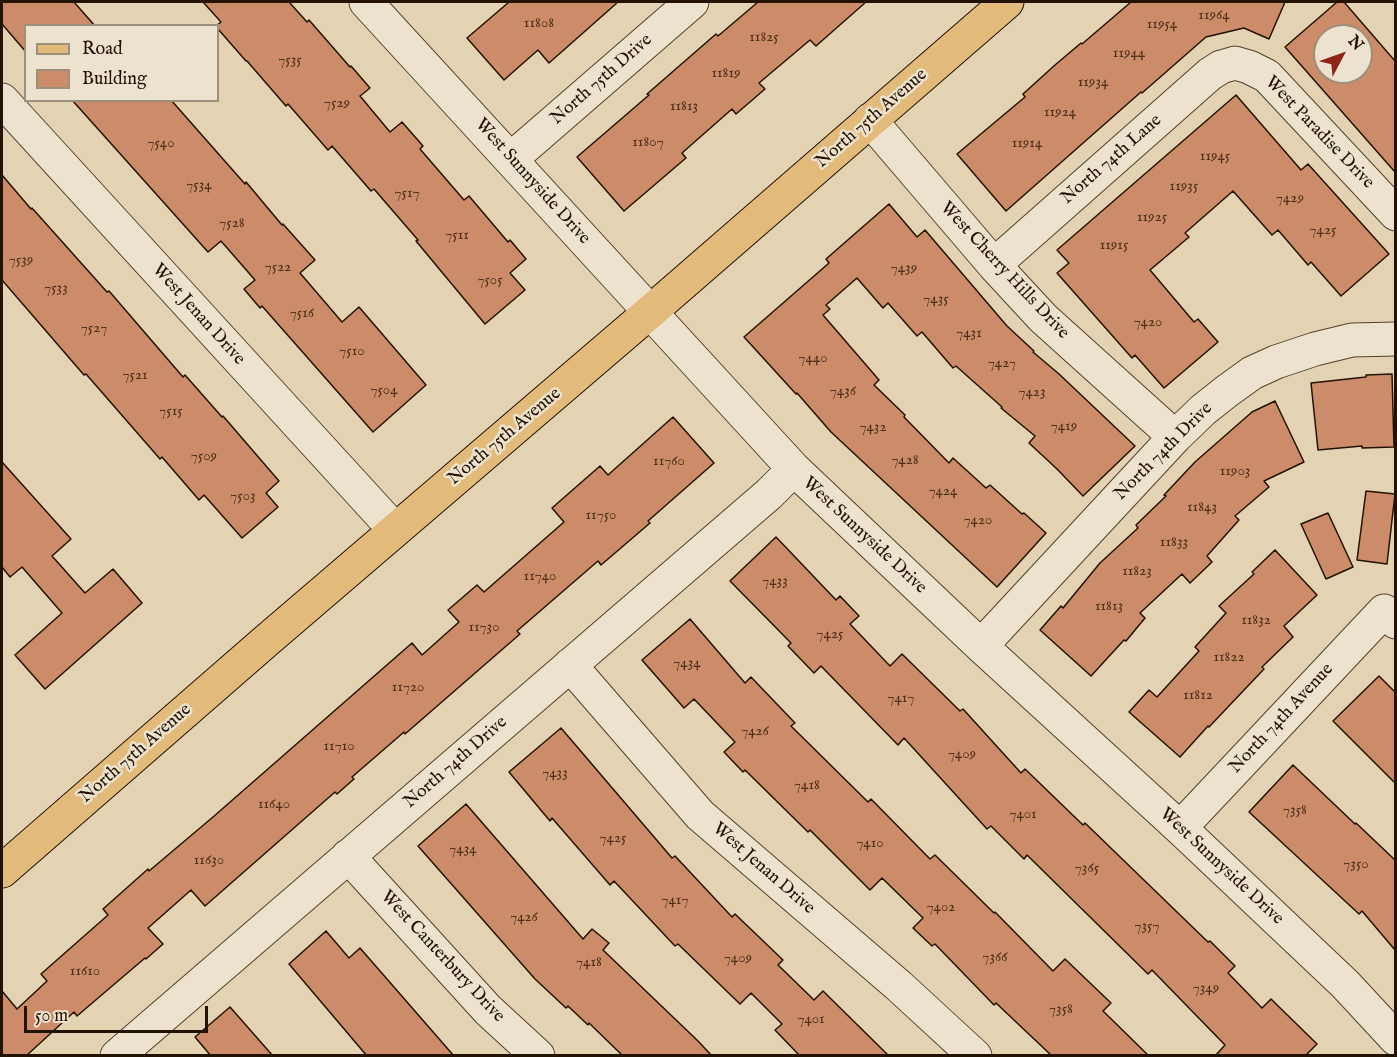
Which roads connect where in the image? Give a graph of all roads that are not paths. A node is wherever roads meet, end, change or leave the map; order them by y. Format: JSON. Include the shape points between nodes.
{"nodes":[{"id":1,"x":366,"y":2,"type":"edge"},
{"id":2,"x":692,"y":2,"type":"edge"},
{"id":3,"x":1007,"y":2,"type":"edge"},
{"id":4,"x":1235,"y":63,"type":"joint"},
{"id":5,"x":2,"y":100,"type":"edge"},
{"id":6,"x":870,"y":120,"type":"junction"},
{"id":7,"x":511,"y":159,"type":"junction"},
{"id":8,"x":1395,"y":214,"type":"edge"},
{"id":9,"x":994,"y":265,"type":"junction"},
{"id":10,"x":650,"y":312,"type":"junction"},
{"id":11,"x":1395,"y":339,"type":"edge"},
{"id":12,"x":1175,"y":438,"type":"junction"},
{"id":13,"x":794,"y":469,"type":"junction"},
{"id":14,"x":395,"y":530,"type":"junction"},
{"id":15,"x":1390,"y":616,"type":"edge"},
{"id":16,"x":981,"y":646,"type":"junction"},
{"id":17,"x":570,"y":665,"type":"junction"},
{"id":18,"x":1180,"y":828,"type":"junction"},
{"id":19,"x":348,"y":856,"type":"junction"},
{"id":20,"x":2,"y":871,"type":"edge"},
{"id":21,"x":1395,"y":1039,"type":"edge"},
{"id":22,"x":127,"y":1052,"type":"edge"},
{"id":23,"x":538,"y":1056,"type":"edge"},
{"id":24,"x":975,"y":1056,"type":"edge"}],
"edges":[{"from":1,"to":7,"type":"street","name":"West Sunnyside Drive"},
{"from":2,"to":7,"type":"street","name":"North 75th Drive"},
{"from":3,"to":6,"type":"main road","name":"North 75th Avenue"},
{"from":4,"to":8,"type":"street","name":"West Paradise Drive","via":[[1267,76]]},
{"from":4,"to":9,"type":"street","name":"North 74th Lane","via":[[1210,74]]},
{"from":5,"to":14,"type":"street","name":"West Jenan Drive"},
{"from":6,"to":9,"type":"street","name":"West Cherry Hills Drive"},
{"from":6,"to":10,"type":"main road","name":"North 75th Avenue"},
{"from":7,"to":10,"type":"street","name":"West Sunnyside Drive"},
{"from":9,"to":12,"type":"street","name":"West Cherry Hills Drive","via":[[1043,318]]},
{"from":10,"to":13,"type":"street","name":"West Sunnyside Drive"},
{"from":10,"to":14,"type":"main road","name":"North 75th Avenue"},
{"from":11,"to":12,"type":"street","name":"North 74th Drive","via":[[1352,340],[1276,362],[1227,391]]},
{"from":12,"to":16,"type":"street","name":"North 74th Drive"},
{"from":13,"to":16,"type":"street","name":"West Sunnyside Drive"},
{"from":13,"to":17,"type":"street","name":"North 74th Drive"},
{"from":14,"to":20,"type":"main road","name":"North 75th Avenue"},
{"from":15,"to":18,"type":"street","name":"North 74th Avenue"},
{"from":16,"to":18,"type":"street","name":"West Sunnyside Drive"},
{"from":17,"to":19,"type":"street","name":"North 74th Drive"},
{"from":17,"to":24,"type":"street","name":"West Jenan Drive","via":[[700,815]]},
{"from":18,"to":21,"type":"street","name":"West Sunnyside Drive","via":[[1345,984]]},
{"from":19,"to":22,"type":"street","name":"North 74th Drive"},
{"from":19,"to":23,"type":"street","name":"West Canterbury Drive","via":[[488,1011]]}]}
